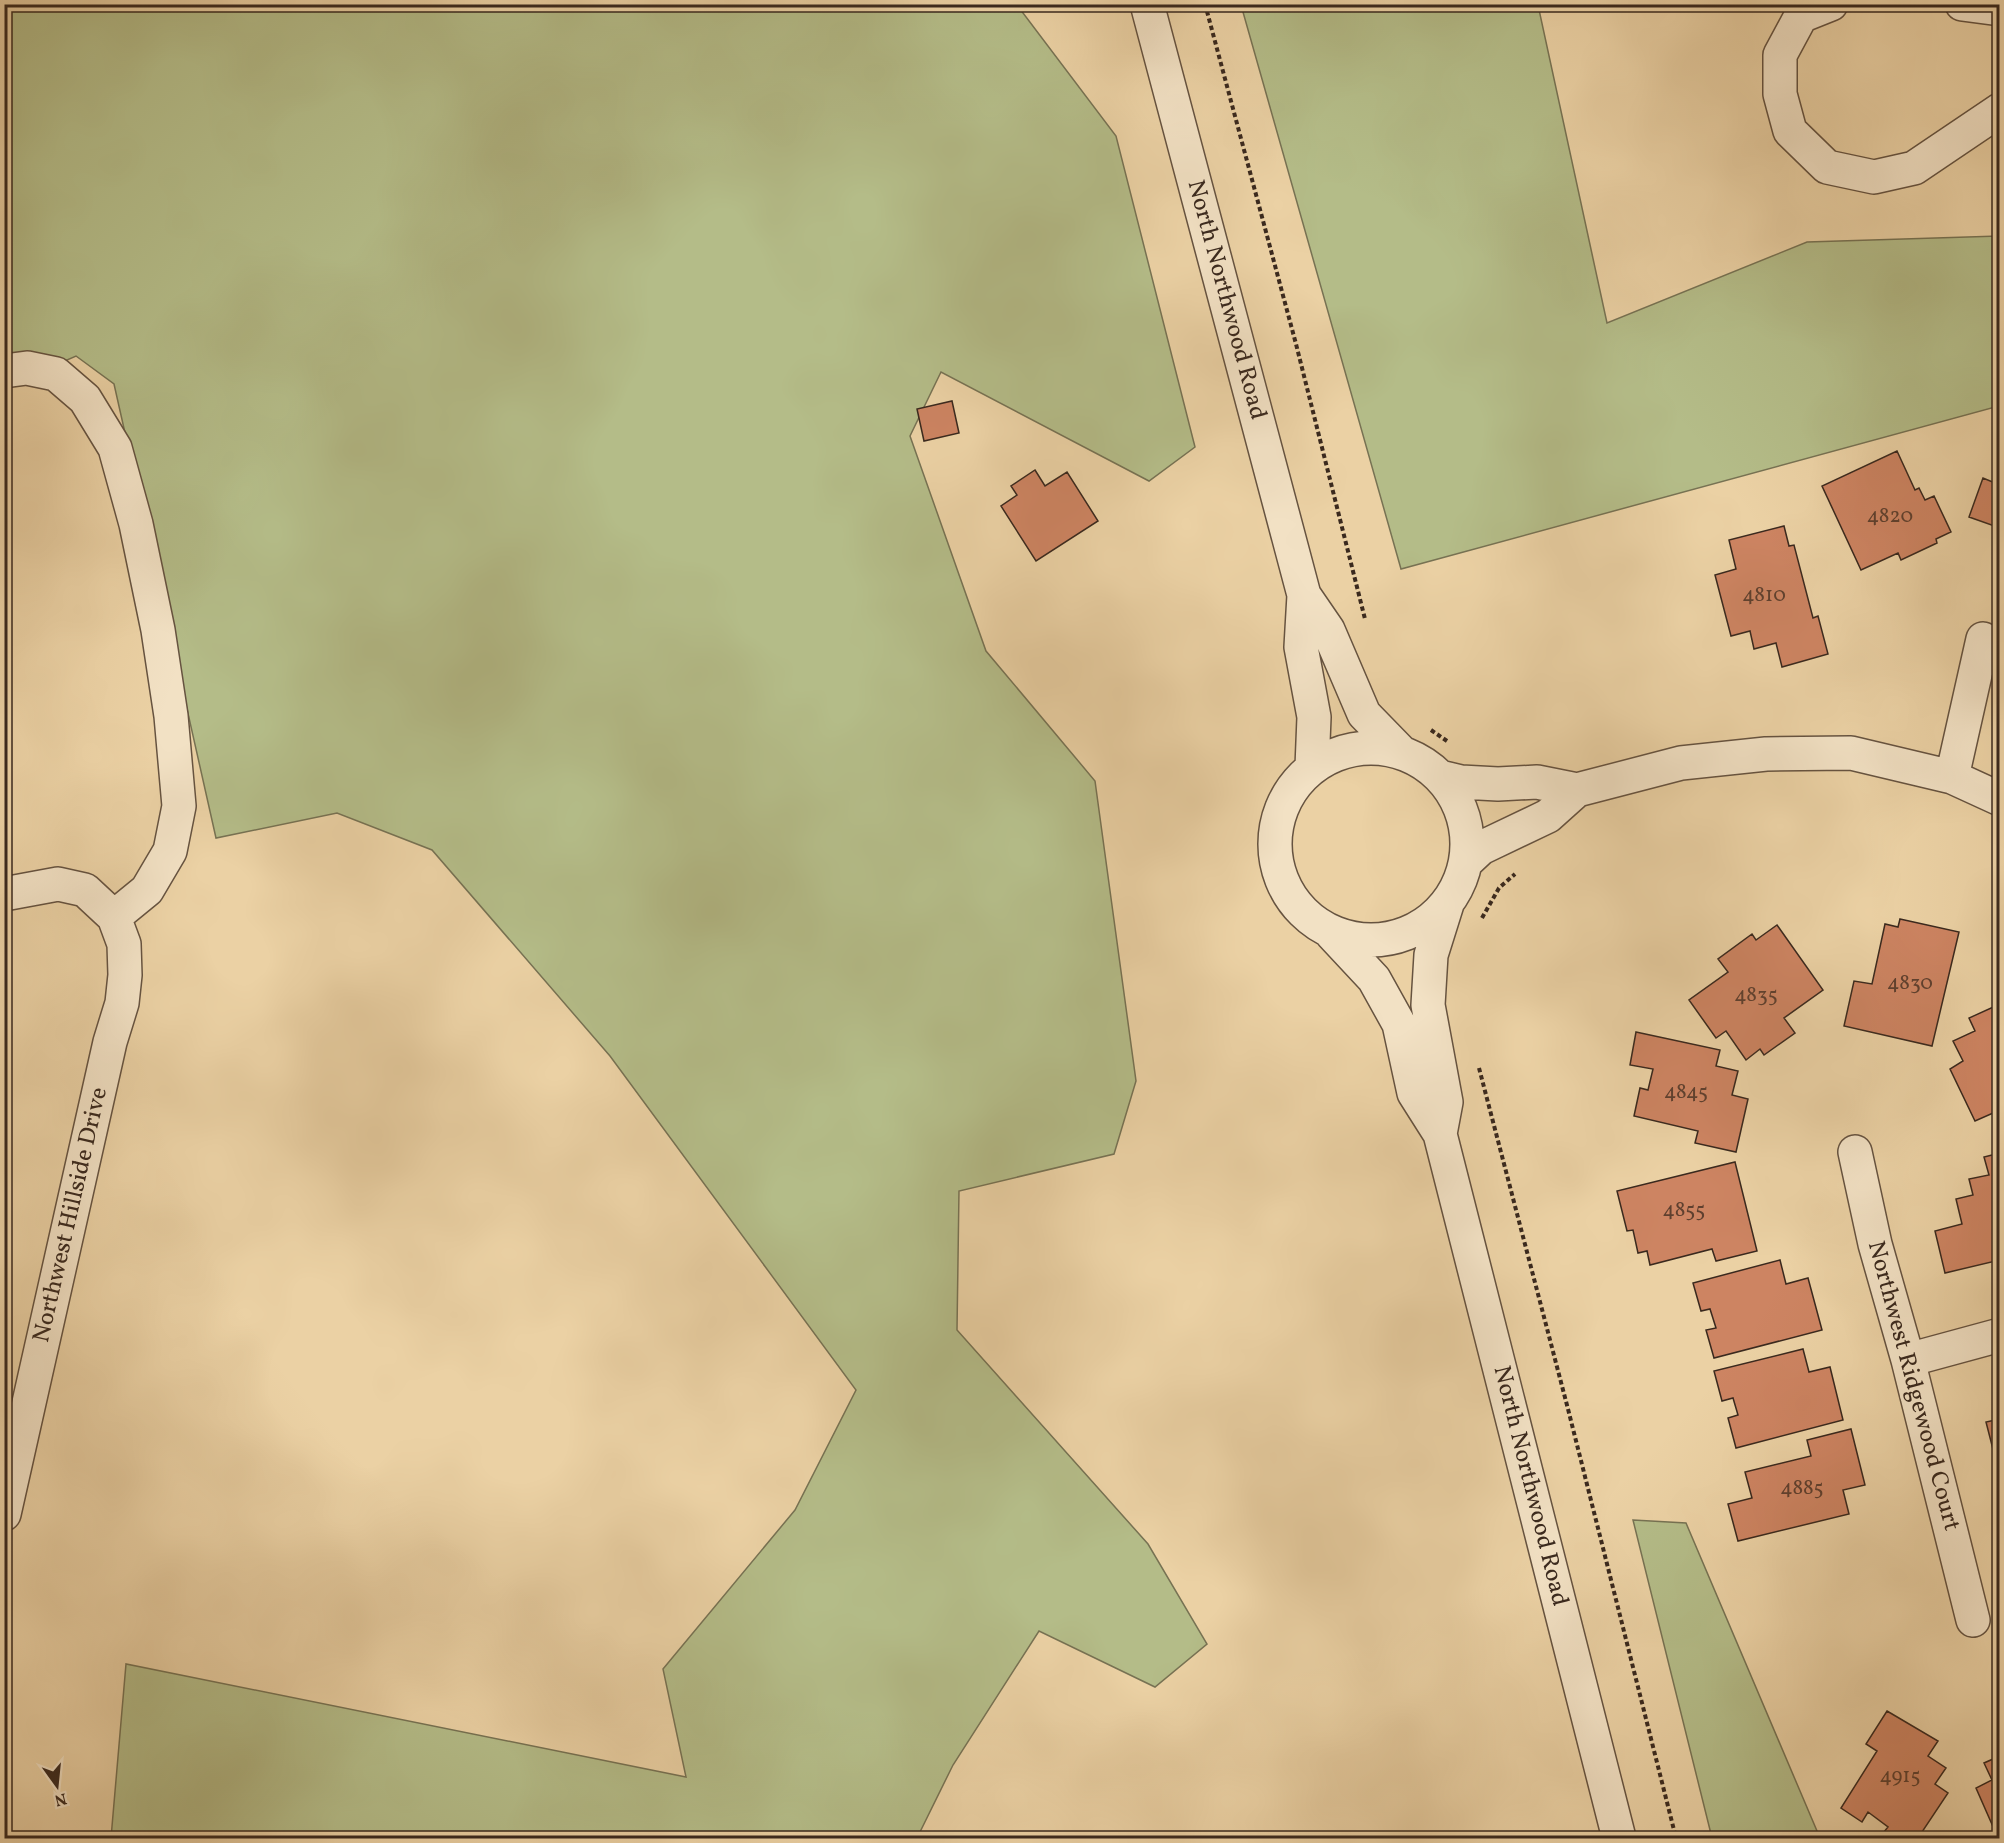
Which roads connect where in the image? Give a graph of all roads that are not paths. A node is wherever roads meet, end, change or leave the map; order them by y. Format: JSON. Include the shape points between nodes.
{"nodes":[{"id":1,"x":1147,"y":4,"type":"edge"},
{"id":2,"x":1831,"y":4,"type":"edge"},
{"id":3,"x":1962,"y":4,"type":"edge"},
{"id":4,"x":2000,"y":9,"type":"edge"},
{"id":5,"x":2000,"y":110,"type":"edge"},
{"id":6,"x":4,"y":371,"type":"edge"},
{"id":7,"x":1304,"y":595,"type":"junction"},
{"id":8,"x":1983,"y":639,"type":"dead end"},
{"id":9,"x":1402,"y":753,"type":"junction"},
{"id":10,"x":1312,"y":767,"type":"junction"},
{"id":11,"x":1440,"y":777,"type":"junction"},
{"id":12,"x":1952,"y":777,"type":"junction"},
{"id":13,"x":1576,"y":790,"type":"junction"},
{"id":14,"x":2000,"y":799,"type":"edge"},
{"id":15,"x":1466,"y":862,"type":"junction"},
{"id":16,"x":4,"y":894,"type":"edge"},
{"id":17,"x":1448,"y":903,"type":"junction"},
{"id":18,"x":114,"y":917,"type":"junction"},
{"id":19,"x":1332,"y":933,"type":"junction"},
{"id":20,"x":1440,"y":1134,"type":"junction"},
{"id":21,"x":1855,"y":1152,"type":"dead end"},
{"id":22,"x":2000,"y":1335,"type":"edge"},
{"id":23,"x":1908,"y":1360,"type":"junction"},
{"id":24,"x":4,"y":1514,"type":"edge"},
{"id":25,"x":1973,"y":1620,"type":"dead end"},
{"id":26,"x":1619,"y":1839,"type":"edge"}],
"edges":[{"from":1,"to":7,"type":"street","name":"North Northwood Road"},
{"from":2,"to":5,"type":"street","via":[[1801,16],[1780,55],[1780,94],[1790,131],[1827,167],[1874,177],[1914,168]]},
{"from":3,"to":4,"type":"street"},
{"from":6,"to":18,"type":"street","via":[[27,368],[56,374],[85,399],[116,448],[154,609],[171,716],[179,806],[170,851],[147,890]]},
{"from":7,"to":9,"type":"street","name":"North Northwood Road","via":[[1328,630],[1364,714]]},
{"from":7,"to":10,"type":"street","name":"North Northwood Road","via":[[1300,647],[1314,717]]},
{"from":8,"to":12,"type":"street"},
{"from":9,"to":10,"type":"street","via":[[1365,748],[1346,751]]},
{"from":9,"to":11,"type":"street"},
{"from":10,"to":19,"type":"street","via":[[1284,801],[1276,823],[1276,867],[1296,907]]},
{"from":11,"to":13,"type":"street","via":[[1498,784],[1537,782]]},
{"from":11,"to":15,"type":"street","via":[[1452,792],[1466,826]]},
{"from":12,"to":13,"type":"street","via":[[1851,753],[1766,754],[1681,763]]},
{"from":12,"to":14,"type":"street"},
{"from":13,"to":15,"type":"street","via":[[1548,816],[1481,848]]},
{"from":15,"to":17,"type":"street"},
{"from":16,"to":18,"type":"street","via":[[58,884],[85,890]]},
{"from":17,"to":19,"type":"street","via":[[1424,925],[1395,938],[1363,940]]},
{"from":17,"to":20,"type":"street","name":"North Northwood Road","via":[[1431,955],[1428,1005],[1446,1102]]},
{"from":18,"to":24,"type":"street","name":"Northwest Hillside Drive","via":[[124,944],[122,1003]]},
{"from":19,"to":20,"type":"street","name":"North Northwood Road","via":[[1374,979],[1399,1024],[1414,1093]]},
{"from":20,"to":26,"type":"street","name":"North Northwood Road"},
{"from":21,"to":23,"type":"street","name":"Northwest Ridgewood Court","via":[[1875,1244]]},
{"from":22,"to":23,"type":"street"},
{"from":23,"to":25,"type":"street","name":"Northwest Ridgewood Court"}]}
